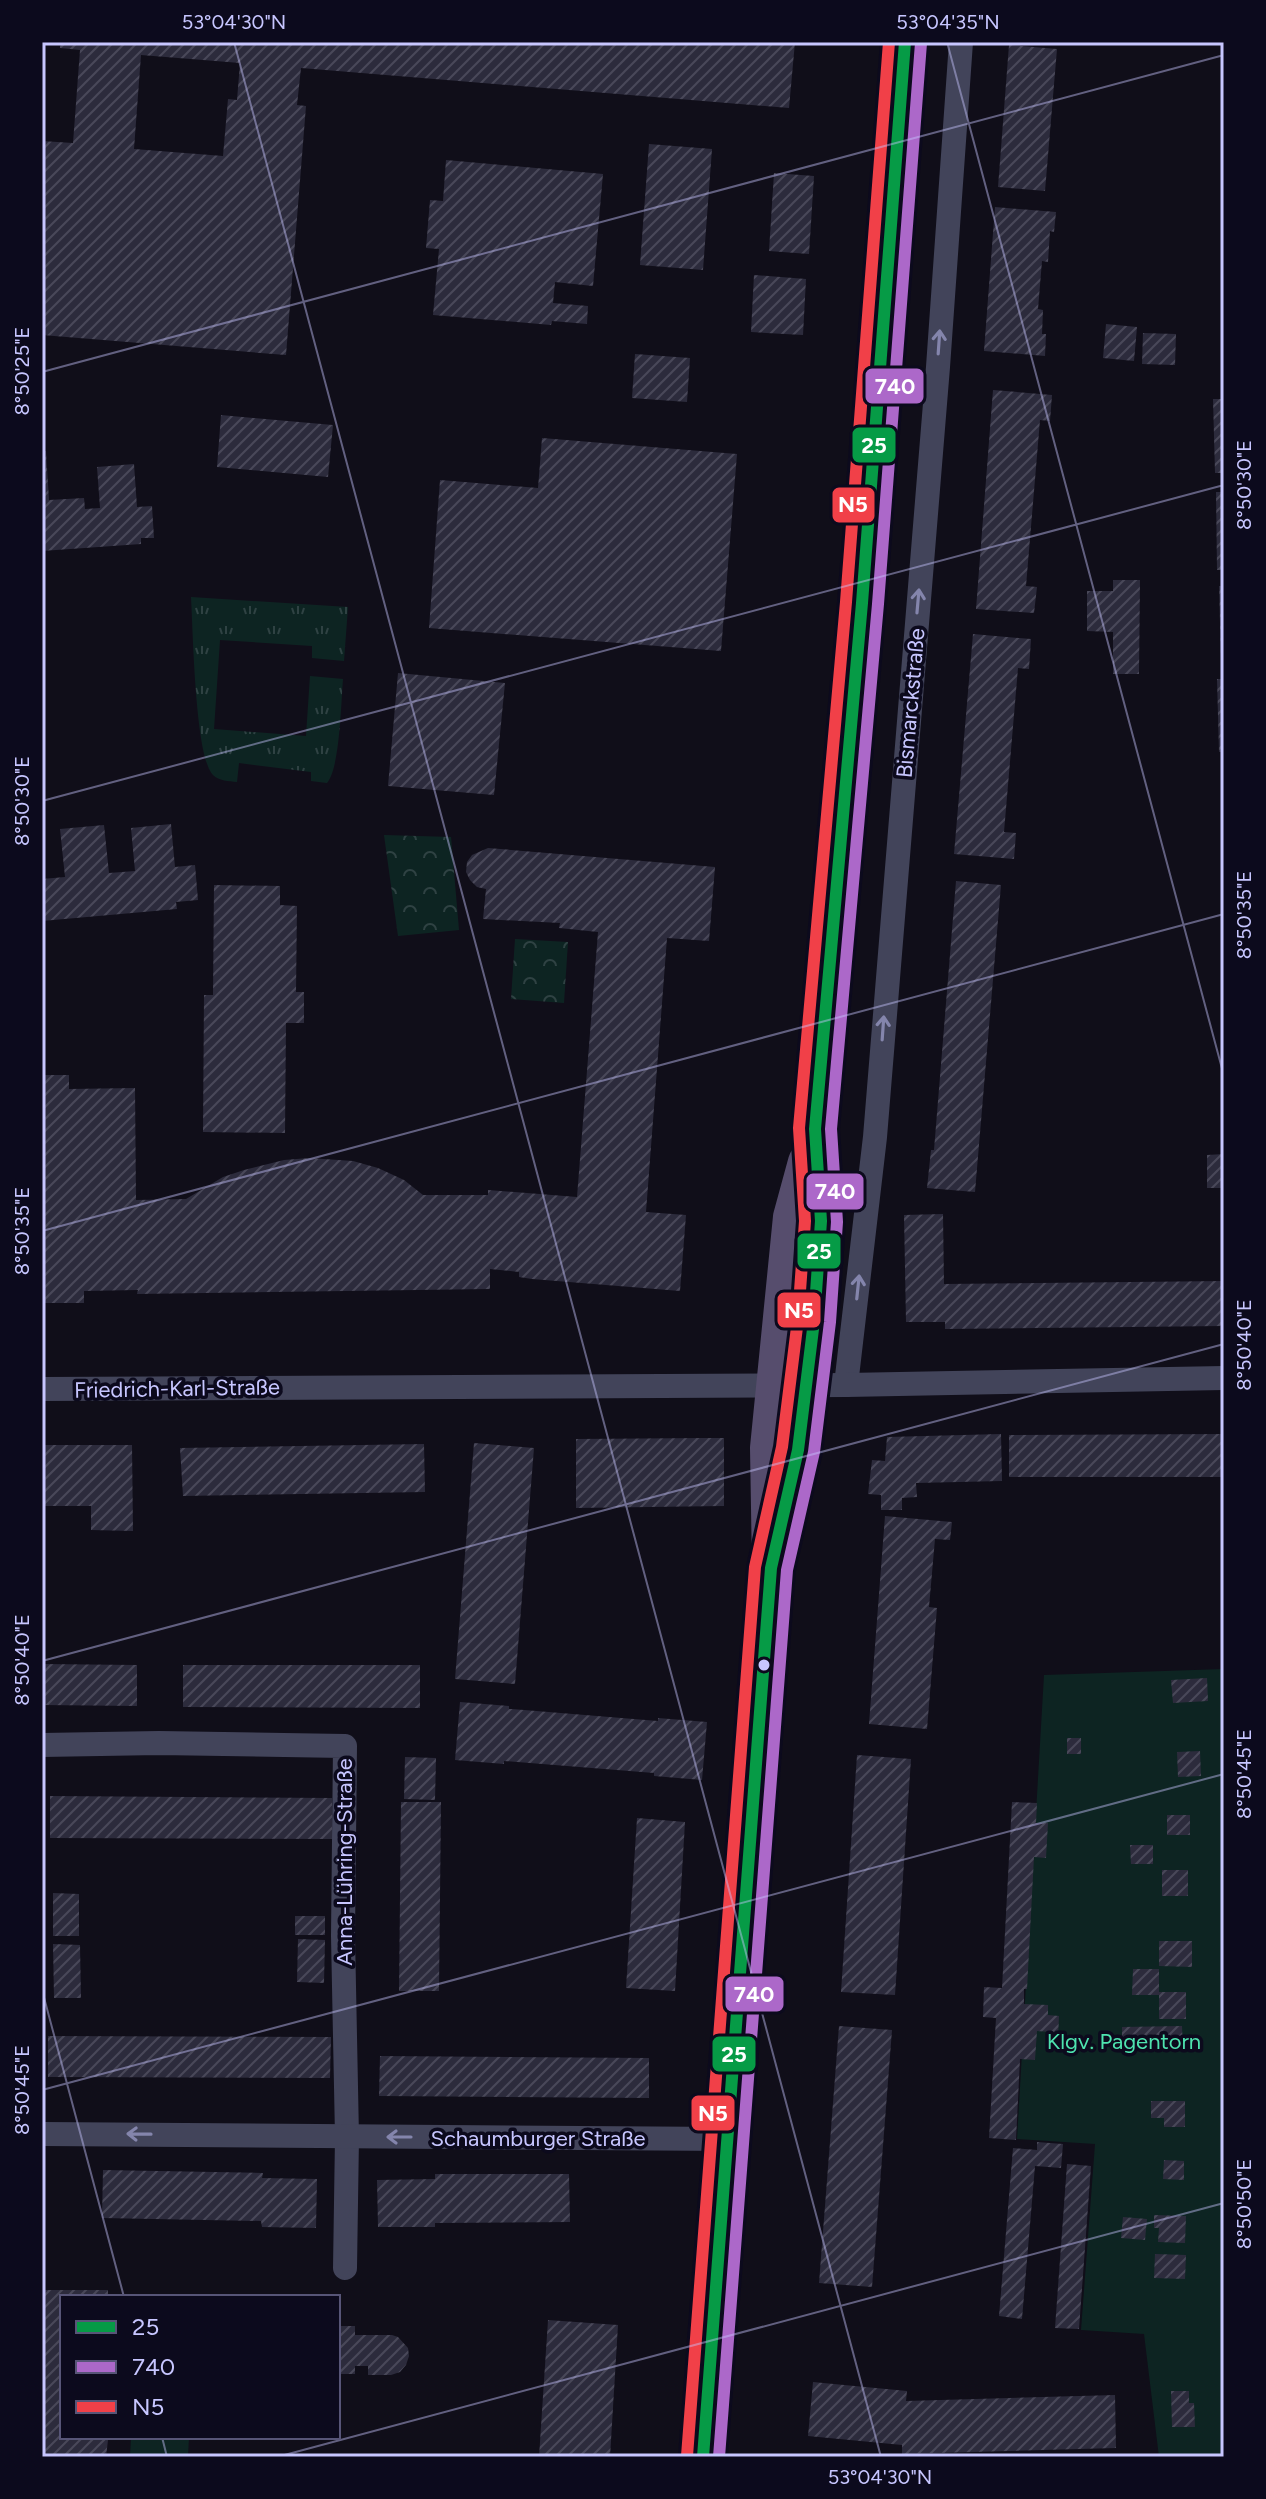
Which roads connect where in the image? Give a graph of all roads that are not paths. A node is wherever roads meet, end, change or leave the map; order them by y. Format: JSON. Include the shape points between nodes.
{"nodes":[{"id":1,"x":905,"y":42,"type":"edge"},
{"id":2,"x":961,"y":42,"type":"edge"},
{"id":3,"x":848,"y":1374,"type":"junction"},
{"id":4,"x":1224,"y":1378,"type":"edge"},
{"id":5,"x":791,"y":1384,"type":"junction"},
{"id":6,"x":42,"y":1389,"type":"edge"},
{"id":7,"x":42,"y":1745,"type":"edge"},
{"id":8,"x":42,"y":2134,"type":"edge"},
{"id":9,"x":347,"y":2137,"type":"junction"},
{"id":10,"x":729,"y":2139,"type":"junction"},
{"id":11,"x":345,"y":2268,"type":"dead end"},
{"id":12,"x":703,"y":2457,"type":"edge"}],
"edges":[{"from":1,"to":5,"type":"main road","via":[[815,1129],[792,1217]]},
{"from":3,"to":2,"type":"street","name":"Bismarckstraße","one_way":true,"via":[[875,1137]]},
{"from":3,"to":4,"type":"street","name":"Friedrich-Karl-Straße"},
{"from":3,"to":5,"type":"street","name":"Friedrich-Karl-Straße"},
{"from":5,"to":6,"type":"street","name":"Friedrich-Karl-Straße"},
{"from":5,"to":10,"type":"main road","via":[[768,1459],[771,1568]]},
{"from":7,"to":9,"type":"street","name":"Anna-Lühring-Straße","via":[[345,1746]]},
{"from":9,"to":8,"type":"street","name":"Schaumburger Straße","one_way":true},
{"from":10,"to":9,"type":"street","name":"Schaumburger Straße","one_way":true},
{"from":9,"to":11,"type":"street"},
{"from":10,"to":12,"type":"main road"}]}
